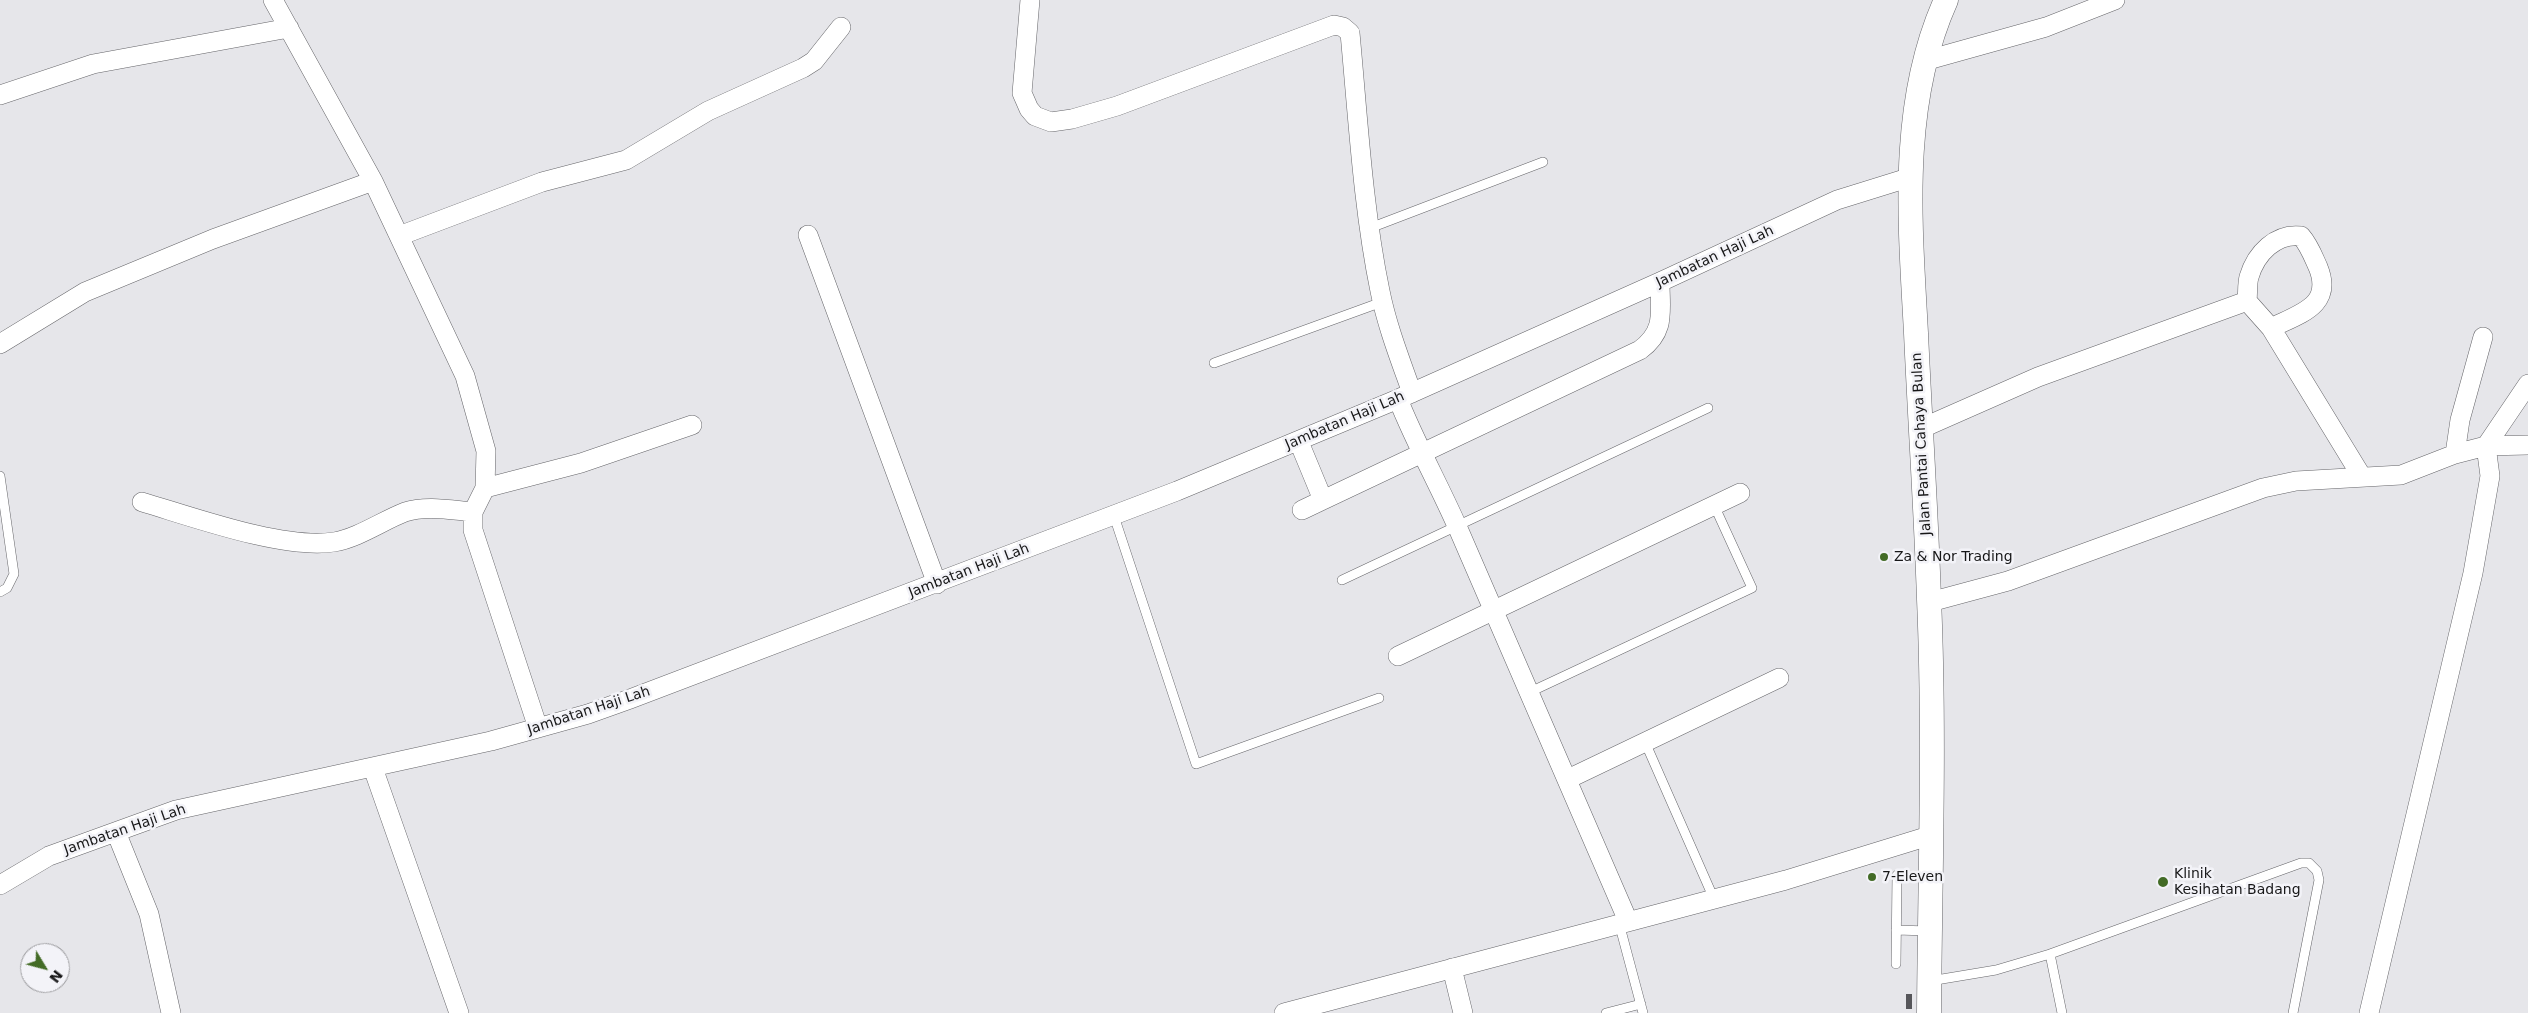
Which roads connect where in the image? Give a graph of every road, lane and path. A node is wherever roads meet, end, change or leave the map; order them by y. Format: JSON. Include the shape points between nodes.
{"nodes":[{"id":1,"x":273,"y":0,"type":"edge"},
{"id":2,"x":1030,"y":0,"type":"edge"},
{"id":3,"x":1946,"y":0,"type":"edge"},
{"id":4,"x":2115,"y":0,"type":"edge"},
{"id":5,"x":841,"y":27,"type":"dead end"},
{"id":6,"x":289,"y":28,"type":"junction"},
{"id":7,"x":1924,"y":61,"type":"junction"},
{"id":8,"x":0,"y":95,"type":"edge"},
{"id":9,"x":1543,"y":162,"type":"dead end"},
{"id":10,"x":1911,"y":177,"type":"junction"},
{"id":11,"x":373,"y":181,"type":"junction"},
{"id":12,"x":1370,"y":228,"type":"junction"},
{"id":13,"x":808,"y":234,"type":"dead end"},
{"id":14,"x":399,"y":236,"type":"junction"},
{"id":15,"x":1660,"y":282,"type":"junction"},
{"id":16,"x":2247,"y":301,"type":"junction"},
{"id":17,"x":1382,"y":302,"type":"junction"},
{"id":18,"x":2271,"y":328,"type":"junction"},
{"id":19,"x":2483,"y":337,"type":"dead end"},
{"id":20,"x":0,"y":344,"type":"edge"},
{"id":21,"x":1214,"y":363,"type":"dead end"},
{"id":22,"x":2528,"y":384,"type":"edge"},
{"id":23,"x":1405,"y":396,"type":"junction"},
{"id":24,"x":1708,"y":408,"type":"dead end"},
{"id":25,"x":692,"y":424,"type":"dead end"},
{"id":26,"x":1920,"y":429,"type":"junction"},
{"id":27,"x":1299,"y":442,"type":"junction"},
{"id":28,"x":2528,"y":445,"type":"edge"},
{"id":29,"x":2486,"y":446,"type":"junction"},
{"id":30,"x":1422,"y":454,"type":"junction"},
{"id":31,"x":2455,"y":454,"type":"junction"},
{"id":32,"x":0,"y":476,"type":"edge"},
{"id":33,"x":2362,"y":477,"type":"junction"},
{"id":34,"x":485,"y":488,"type":"junction"},
{"id":35,"x":1740,"y":493,"type":"dead end"},
{"id":36,"x":1323,"y":500,"type":"junction"},
{"id":37,"x":142,"y":502,"type":"dead end"},
{"id":38,"x":1714,"y":505,"type":"junction"},
{"id":39,"x":1302,"y":510,"type":"dead end"},
{"id":40,"x":472,"y":512,"type":"junction"},
{"id":41,"x":1114,"y":516,"type":"junction"},
{"id":42,"x":1457,"y":526,"type":"junction"},
{"id":43,"x":1342,"y":580,"type":"dead end"},
{"id":44,"x":937,"y":584,"type":"junction"},
{"id":45,"x":0,"y":592,"type":"edge"},
{"id":46,"x":1930,"y":602,"type":"junction"},
{"id":47,"x":1494,"y":609,"type":"junction"},
{"id":48,"x":1398,"y":656,"type":"dead end"},
{"id":49,"x":1778,"y":678,"type":"dead end"},
{"id":50,"x":1530,"y":692,"type":"junction"},
{"id":51,"x":1379,"y":698,"type":"dead end"},
{"id":52,"x":538,"y":728,"type":"junction"},
{"id":53,"x":1645,"y":742,"type":"junction"},
{"id":54,"x":373,"y":768,"type":"junction"},
{"id":55,"x":1568,"y":778,"type":"junction"},
{"id":56,"x":116,"y":832,"type":"junction"},
{"id":57,"x":1932,"y":835,"type":"junction"},
{"id":58,"x":1897,"y":874,"type":"dead end"},
{"id":59,"x":0,"y":885,"type":"edge"},
{"id":60,"x":1714,"y":899,"type":"junction"},
{"id":61,"x":1624,"y":922,"type":"junction"},
{"id":62,"x":1896,"y":930,"type":"junction"},
{"id":63,"x":1930,"y":931,"type":"junction"},
{"id":64,"x":2050,"y":954,"type":"junction"},
{"id":65,"x":1896,"y":964,"type":"dead end"},
{"id":66,"x":1452,"y":968,"type":"junction"},
{"id":67,"x":1930,"y":981,"type":"junction"},
{"id":68,"x":1641,"y":1004,"type":"junction"},
{"id":69,"x":171,"y":1013,"type":"edge"},
{"id":70,"x":459,"y":1013,"type":"edge"},
{"id":71,"x":1284,"y":1013,"type":"edge"},
{"id":72,"x":1463,"y":1013,"type":"edge"},
{"id":73,"x":1606,"y":1013,"type":"edge"},
{"id":74,"x":1643,"y":1013,"type":"edge"},
{"id":75,"x":1930,"y":1013,"type":"edge"},
{"id":76,"x":2062,"y":1013,"type":"edge"},
{"id":77,"x":2293,"y":1013,"type":"edge"},
{"id":78,"x":2369,"y":1013,"type":"edge"}],
"edges":[{"from":1,"to":6,"type":"street"},
{"from":2,"to":12,"type":"street","via":[[1022,92],[1035,116],[1051,122],[1117,106],[1334,25],[1343,27],[1350,34]]},
{"from":3,"to":7,"type":"street","name":"Jalan Pantai Cahaya Bulan"},
{"from":4,"to":7,"type":"street","via":[[2046,27]]},
{"from":5,"to":14,"type":"street","via":[[814,61],[803,68],[708,111],[626,160],[542,182]]},
{"from":6,"to":8,"type":"street","via":[[93,64]]},
{"from":6,"to":11,"type":"street"},
{"from":7,"to":10,"type":"street","name":"Jalan Pantai Cahaya Bulan","via":[[1916,101]]},
{"from":9,"to":12,"type":"lane"},
{"from":10,"to":15,"type":"street","name":"Jambatan Haji Lah","via":[[1837,200]]},
{"from":10,"to":26,"type":"street","name":"Jalan Pantai Cahaya Bulan"},
{"from":11,"to":14,"type":"street"},
{"from":11,"to":20,"type":"street","via":[[213,239],[85,292]]},
{"from":12,"to":17,"type":"street"},
{"from":13,"to":44,"type":"street"},
{"from":14,"to":34,"type":"street","via":[[465,376],[486,451]]},
{"from":15,"to":23,"type":"street","name":"Jambatan Haji Lah"},
{"from":15,"to":30,"type":"street","via":[[1659,329],[1646,346]]},
{"from":16,"to":18,"type":"street"},
{"from":16,"to":18,"type":"street","via":[[2249,278],[2261,254],[2278,239],[2289,235],[2301,236],[2308,244],[2323,281],[2322,292],[2312,307]]},
{"from":16,"to":26,"type":"street","via":[[2038,377]]},
{"from":17,"to":21,"type":"lane"},
{"from":17,"to":23,"type":"street"},
{"from":18,"to":33,"type":"street"},
{"from":19,"to":31,"type":"street","via":[[2460,420]]},
{"from":22,"to":29,"type":"street"},
{"from":23,"to":27,"type":"street","name":"Jambatan Haji Lah"},
{"from":23,"to":30,"type":"street"},
{"from":24,"to":42,"type":"lane"},
{"from":25,"to":34,"type":"street","via":[[581,463]]},
{"from":26,"to":46,"type":"street","name":"Jalan Pantai Cahaya Bulan"},
{"from":27,"to":36,"type":"street"},
{"from":27,"to":41,"type":"street","name":"Jambatan Haji Lah"},
{"from":28,"to":29,"type":"street"},
{"from":29,"to":31,"type":"street"},
{"from":29,"to":78,"type":"street","via":[[2490,476],[2473,573]]},
{"from":30,"to":36,"type":"street"},
{"from":30,"to":42,"type":"street"},
{"from":31,"to":33,"type":"street","via":[[2401,475]]},
{"from":32,"to":45,"type":"lane","via":[[14,574],[8,588]]},
{"from":33,"to":46,"type":"street","via":[[2296,481],[2263,488],[2008,582]]},
{"from":34,"to":40,"type":"street"},
{"from":35,"to":38,"type":"street"},
{"from":36,"to":39,"type":"street"},
{"from":37,"to":40,"type":"street","via":[[265,536],[316,544],[337,542],[406,512],[432,508]]},
{"from":38,"to":47,"type":"street"},
{"from":38,"to":50,"type":"lane","via":[[1752,588]]},
{"from":40,"to":52,"type":"street","via":[[473,530]]},
{"from":41,"to":44,"type":"street","name":"Jambatan Haji Lah"},
{"from":41,"to":51,"type":"lane","via":[[1196,764]]},
{"from":42,"to":43,"type":"lane"},
{"from":42,"to":47,"type":"street"},
{"from":44,"to":52,"type":"street","name":"Jambatan Haji Lah","via":[[630,699]]},
{"from":46,"to":57,"type":"street","name":"Jalan Pantai Cahaya Bulan"},
{"from":47,"to":48,"type":"street"},
{"from":47,"to":50,"type":"street"},
{"from":49,"to":53,"type":"street"},
{"from":50,"to":55,"type":"street"},
{"from":52,"to":54,"type":"street","name":"Jambatan Haji Lah"},
{"from":53,"to":55,"type":"street"},
{"from":53,"to":60,"type":"lane"},
{"from":54,"to":56,"type":"street","name":"Jambatan Haji Lah","via":[[176,810]]},
{"from":54,"to":70,"type":"street"},
{"from":55,"to":61,"type":"street"},
{"from":56,"to":59,"type":"street","name":"Jambatan Haji Lah","via":[[49,856]]},
{"from":56,"to":69,"type":"street","via":[[149,914]]},
{"from":57,"to":60,"type":"street"},
{"from":57,"to":63,"type":"street","name":"Jalan Pantai Cahaya Bulan"},
{"from":58,"to":62,"type":"lane"},
{"from":60,"to":61,"type":"street"},
{"from":61,"to":66,"type":"street"},
{"from":61,"to":68,"type":"lane"},
{"from":62,"to":63,"type":"lane"},
{"from":62,"to":65,"type":"lane"},
{"from":63,"to":67,"type":"street","name":"Jalan Pantai Cahaya Bulan"},
{"from":64,"to":67,"type":"lane","via":[[1996,970]]},
{"from":64,"to":76,"type":"lane"},
{"from":64,"to":77,"type":"lane","via":[[2301,863],[2309,863],[2317,871],[2319,880]]},
{"from":66,"to":71,"type":"street"},
{"from":66,"to":72,"type":"street"},
{"from":67,"to":75,"type":"street","name":"Jalan Pantai Cahaya Bulan"},
{"from":68,"to":73,"type":"lane"},
{"from":68,"to":74,"type":"lane"}]}
